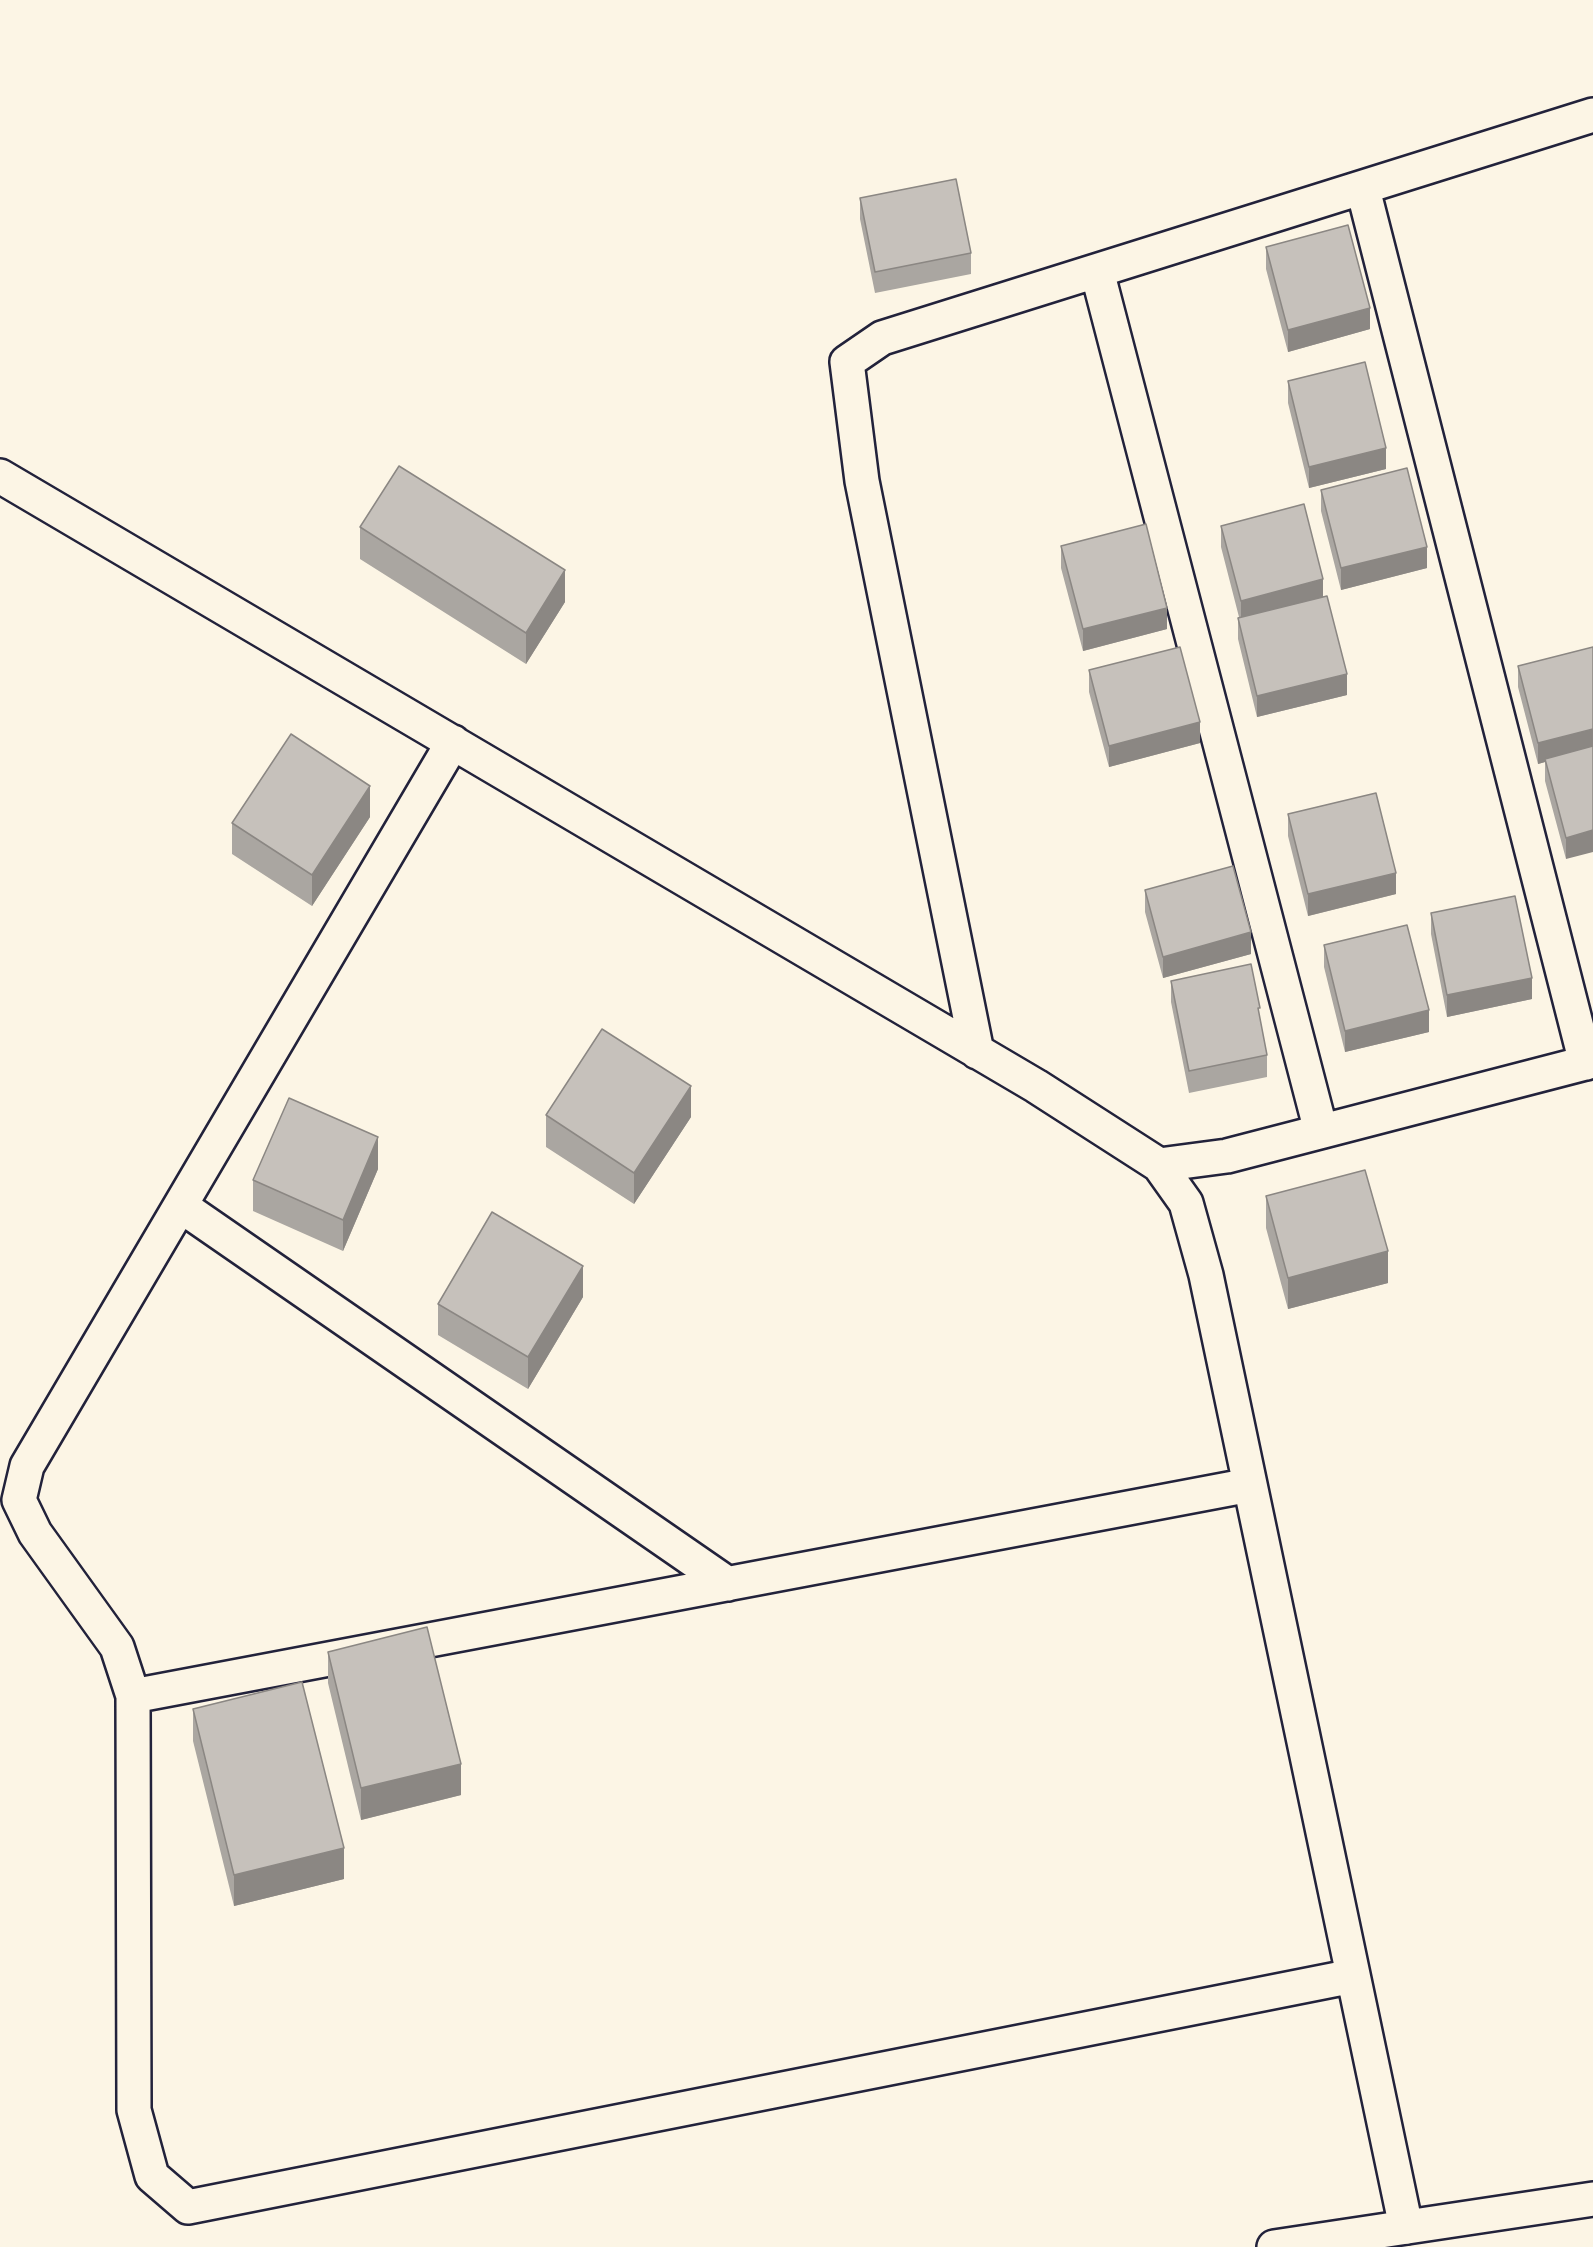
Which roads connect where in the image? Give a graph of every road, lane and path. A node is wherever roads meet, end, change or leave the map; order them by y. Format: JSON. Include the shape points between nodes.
{"nodes":[{"id":1,"x":1593,"y":115,"type":"edge"},
{"id":2,"x":1363,"y":189,"type":"junction"},
{"id":3,"x":1097,"y":272,"type":"junction"},
{"id":4,"x":0,"y":476,"type":"edge"},
{"id":5,"x":453,"y":742,"type":"junction"},
{"id":6,"x":977,"y":1052,"type":"junction"},
{"id":7,"x":1590,"y":1062,"type":"edge"},
{"id":8,"x":1321,"y":1131,"type":"junction"},
{"id":9,"x":1159,"y":1165,"type":"junction"},
{"id":10,"x":181,"y":1206,"type":"junction"},
{"id":11,"x":1250,"y":1485,"type":"junction"},
{"id":12,"x":728,"y":1584,"type":"junction"},
{"id":13,"x":134,"y":1696,"type":"junction"},
{"id":14,"x":1353,"y":1976,"type":"junction"},
{"id":15,"x":1593,"y":2199,"type":"edge"},
{"id":16,"x":1406,"y":2227,"type":"junction"},
{"id":17,"x":1274,"y":2247,"type":"edge"}],
"edges":[{"from":1,"to":2,"type":"main road"},
{"from":2,"to":3,"type":"main road"},
{"from":2,"to":7,"type":"main road"},
{"from":3,"to":6,"type":"main road","via":[[882,338],[847,362],[862,481]]},
{"from":3,"to":8,"type":"main road"},
{"from":4,"to":5,"type":"main road"},
{"from":5,"to":6,"type":"main road"},
{"from":5,"to":10,"type":"main road"},
{"from":6,"to":9,"type":"main road"},
{"from":7,"to":8,"type":"main road"},
{"from":8,"to":9,"type":"main road","via":[[1227,1156]]},
{"from":9,"to":11,"type":"main road","via":[[1186,1203],[1206,1275]]},
{"from":10,"to":12,"type":"main road"},
{"from":10,"to":13,"type":"main road","via":[[27,1466],[20,1500],[35,1533],[117,1647]]},
{"from":11,"to":12,"type":"main road"},
{"from":11,"to":14,"type":"main road"},
{"from":12,"to":13,"type":"main road"},
{"from":13,"to":14,"type":"main road","via":[[134,2110],[152,2176],[188,2207]]},
{"from":14,"to":16,"type":"main road"},
{"from":15,"to":16,"type":"main road"},
{"from":16,"to":17,"type":"main road"}]}
